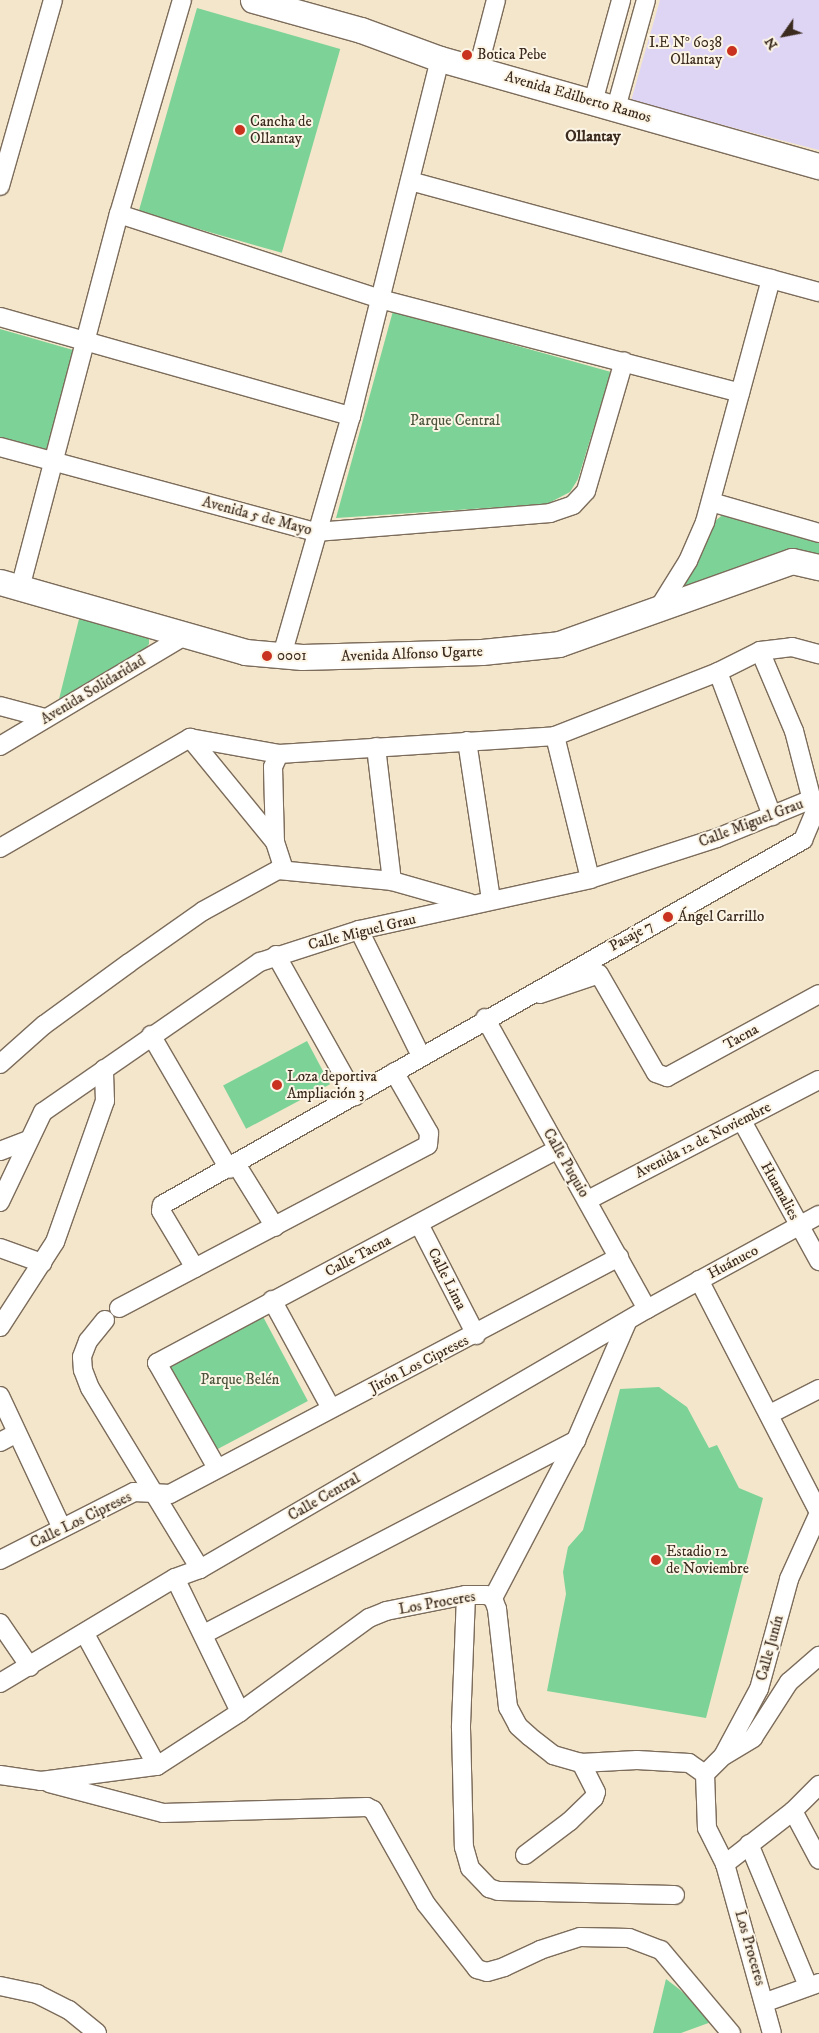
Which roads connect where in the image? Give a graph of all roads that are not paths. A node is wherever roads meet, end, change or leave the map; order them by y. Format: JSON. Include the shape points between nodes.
{"nodes":[{"id":1,"x":52,"y":0,"type":"edge"},
{"id":2,"x":182,"y":0,"type":"edge"},
{"id":3,"x":252,"y":0,"type":"edge"},
{"id":4,"x":496,"y":0,"type":"edge"},
{"id":5,"x":621,"y":0,"type":"edge"},
{"id":6,"x":646,"y":0,"type":"edge"},
{"id":7,"x":440,"y":59,"type":"junction"},
{"id":8,"x":478,"y":68,"type":"junction"},
{"id":9,"x":604,"y":105,"type":"junction"},
{"id":10,"x":819,"y":166,"type":"edge"},
{"id":11,"x":410,"y":182,"type":"junction"},
{"id":12,"x":0,"y":186,"type":"edge"},
{"id":13,"x":119,"y":214,"type":"junction"},
{"id":14,"x":772,"y":279,"type":"junction"},
{"id":15,"x":819,"y":292,"type":"edge"},
{"id":16,"x":380,"y":298,"type":"junction"},
{"id":17,"x":0,"y":316,"type":"edge"},
{"id":18,"x":85,"y":341,"type":"junction"},
{"id":19,"x":624,"y":361,"type":"junction"},
{"id":20,"x":740,"y":393,"type":"junction"},
{"id":21,"x":351,"y":416,"type":"junction"},
{"id":22,"x":0,"y":447,"type":"edge"},
{"id":23,"x":53,"y":461,"type":"junction"},
{"id":24,"x":711,"y":502,"type":"junction"},
{"id":25,"x":316,"y":532,"type":"junction"},
{"id":26,"x":819,"y":533,"type":"edge"},
{"id":27,"x":819,"y":567,"type":"edge"},
{"id":28,"x":10,"y":585,"type":"edge"},
{"id":29,"x":660,"y":606,"type":"junction"},
{"id":30,"x":186,"y":635,"type":"junction"},
{"id":31,"x":760,"y":651,"type":"junction"},
{"id":32,"x":819,"y":654,"type":"edge"},
{"id":33,"x":282,"y":655,"type":"junction"},
{"id":34,"x":718,"y":672,"type":"junction"},
{"id":35,"x":0,"y":706,"type":"edge"},
{"id":36,"x":45,"y":718,"type":"junction"},
{"id":37,"x":555,"y":736,"type":"junction"},
{"id":38,"x":190,"y":738,"type":"junction"},
{"id":39,"x":467,"y":741,"type":"junction"},
{"id":40,"x":0,"y":746,"type":"edge"},
{"id":41,"x":376,"y":747,"type":"junction"},
{"id":42,"x":279,"y":754,"type":"junction"},
{"id":43,"x":812,"y":799,"type":"junction"},
{"id":44,"x":772,"y":816,"type":"junction"},
{"id":45,"x":275,"y":842,"type":"junction"},
{"id":46,"x":0,"y":848,"type":"edge"},
{"id":47,"x":284,"y":869,"type":"junction"},
{"id":48,"x":590,"y":879,"type":"junction"},
{"id":49,"x":392,"y":881,"type":"junction"},
{"id":50,"x":491,"y":899,"type":"junction"},
{"id":51,"x":470,"y":903,"type":"junction"},
{"id":52,"x":359,"y":930,"type":"junction"},
{"id":53,"x":276,"y":954,"type":"junction"},
{"id":54,"x":819,"y":994,"type":"edge"},
{"id":55,"x":523,"y":998,"type":"junction"},
{"id":56,"x":485,"y":1018,"type":"junction"},
{"id":57,"x":151,"y":1036,"type":"junction"},
{"id":58,"x":421,"y":1056,"type":"junction"},
{"id":59,"x":0,"y":1064,"type":"edge"},
{"id":60,"x":104,"y":1069,"type":"junction"},
{"id":61,"x":394,"y":1072,"type":"junction"},
{"id":62,"x":819,"y":1080,"type":"edge"},
{"id":63,"x":355,"y":1096,"type":"junction"},
{"id":64,"x":742,"y":1121,"type":"junction"},
{"id":65,"x":28,"y":1140,"type":"junction"},
{"id":66,"x":558,"y":1149,"type":"junction"},
{"id":67,"x":0,"y":1151,"type":"edge"},
{"id":68,"x":232,"y":1166,"type":"junction"},
{"id":69,"x":588,"y":1200,"type":"junction"},
{"id":70,"x":0,"y":1202,"type":"edge"},
{"id":71,"x":819,"y":1216,"type":"edge"},
{"id":72,"x":419,"y":1224,"type":"junction"},
{"id":73,"x":799,"y":1226,"type":"junction"},
{"id":74,"x":274,"y":1227,"type":"junction"},
{"id":75,"x":0,"y":1248,"type":"edge"},
{"id":76,"x":619,"y":1257,"type":"junction"},
{"id":77,"x":819,"y":1261,"type":"edge"},
{"id":78,"x":42,"y":1263,"type":"junction"},
{"id":79,"x":195,"y":1268,"type":"junction"},
{"id":80,"x":699,"y":1280,"type":"junction"},
{"id":81,"x":272,"y":1300,"type":"junction"},
{"id":82,"x":120,"y":1308,"type":"dead end"},
{"id":83,"x":647,"y":1308,"type":"junction"},
{"id":84,"x":105,"y":1320,"type":"dead end"},
{"id":85,"x":627,"y":1322,"type":"junction"},
{"id":86,"x":0,"y":1327,"type":"edge"},
{"id":87,"x":476,"y":1335,"type":"junction"},
{"id":88,"x":819,"y":1389,"type":"edge"},
{"id":89,"x":0,"y":1396,"type":"edge"},
{"id":90,"x":331,"y":1408,"type":"junction"},
{"id":91,"x":770,"y":1414,"type":"junction"},
{"id":92,"x":17,"y":1433,"type":"junction"},
{"id":93,"x":576,"y":1440,"type":"junction"},
{"id":94,"x":0,"y":1442,"type":"edge"},
{"id":95,"x":217,"y":1468,"type":"junction"},
{"id":96,"x":158,"y":1496,"type":"junction"},
{"id":97,"x":819,"y":1513,"type":"edge"},
{"id":98,"x":61,"y":1526,"type":"junction"},
{"id":99,"x":0,"y":1560,"type":"edge"},
{"id":100,"x":200,"y":1569,"type":"junction"},
{"id":101,"x":175,"y":1578,"type":"junction"},
{"id":102,"x":466,"y":1595,"type":"junction"},
{"id":103,"x":493,"y":1598,"type":"junction"},
{"id":104,"x":0,"y":1623,"type":"edge"},
{"id":105,"x":85,"y":1634,"type":"junction"},
{"id":106,"x":204,"y":1634,"type":"junction"},
{"id":107,"x":819,"y":1656,"type":"edge"},
{"id":108,"x":30,"y":1667,"type":"junction"},
{"id":109,"x":0,"y":1683,"type":"edge"},
{"id":110,"x":240,"y":1712,"type":"junction"},
{"id":111,"x":723,"y":1756,"type":"junction"},
{"id":112,"x":581,"y":1763,"type":"junction"},
{"id":113,"x":158,"y":1766,"type":"junction"},
{"id":114,"x":705,"y":1774,"type":"junction"},
{"id":115,"x":0,"y":1775,"type":"edge"},
{"id":116,"x":41,"y":1781,"type":"junction"},
{"id":117,"x":819,"y":1785,"type":"edge"},
{"id":118,"x":793,"y":1811,"type":"junction"},
{"id":119,"x":750,"y":1844,"type":"junction"},
{"id":120,"x":525,"y":1855,"type":"dead end"},
{"id":121,"x":819,"y":1860,"type":"edge"},
{"id":122,"x":726,"y":1864,"type":"junction"},
{"id":123,"x":675,"y":1894,"type":"dead end"},
{"id":124,"x":814,"y":1984,"type":"edge"},
{"id":125,"x":0,"y":1986,"type":"edge"},
{"id":126,"x":766,"y":2002,"type":"junction"},
{"id":127,"x":97,"y":2033,"type":"edge"},
{"id":128,"x":731,"y":2033,"type":"edge"},
{"id":129,"x":772,"y":2033,"type":"edge"}],
"edges":[{"from":1,"to":12,"type":"street"},
{"from":2,"to":13,"type":"street"},
{"from":3,"to":7,"type":"street","name":"Avenida Edilberto Ramos","via":[[361,30]]},
{"from":4,"to":8,"type":"street"},
{"from":5,"to":9,"type":"street"},
{"from":6,"to":9,"type":"street"},
{"from":7,"to":8,"type":"street","name":"Avenida Edilberto Ramos"},
{"from":7,"to":11,"type":"street"},
{"from":8,"to":9,"type":"street","name":"Avenida Edilberto Ramos"},
{"from":9,"to":10,"type":"street","name":"Avenida Edilberto Ramos"},
{"from":11,"to":14,"type":"street"},
{"from":11,"to":16,"type":"street"},
{"from":13,"to":16,"type":"street"},
{"from":13,"to":18,"type":"street"},
{"from":14,"to":15,"type":"street"},
{"from":14,"to":20,"type":"street"},
{"from":16,"to":19,"type":"street"},
{"from":16,"to":21,"type":"street"},
{"from":17,"to":18,"type":"street"},
{"from":18,"to":21,"type":"street"},
{"from":18,"to":23,"type":"street"},
{"from":19,"to":20,"type":"street"},
{"from":19,"to":25,"type":"street","name":"Avenida 5 de Mayo","via":[[586,491],[573,505],[550,513]]},
{"from":20,"to":24,"type":"street"},
{"from":21,"to":25,"type":"street"},
{"from":22,"to":23,"type":"street","name":"Avenida 5 de Mayo"},
{"from":23,"to":25,"type":"street","name":"Avenida 5 de Mayo"},
{"from":23,"to":28,"type":"street"},
{"from":24,"to":26,"type":"street"},
{"from":24,"to":29,"type":"street","via":[[688,561]]},
{"from":25,"to":33,"type":"street"},
{"from":27,"to":29,"type":"street","name":"Avenida Alfonso Ugarte","via":[[792,561]]},
{"from":28,"to":30,"type":"street","name":"Avenida Alfonso Ugarte"},
{"from":29,"to":33,"type":"street","name":"Avenida Alfonso Ugarte","via":[[559,644],[482,652]]},
{"from":30,"to":33,"type":"street","name":"Avenida Alfonso Ugarte","via":[[245,652]]},
{"from":30,"to":36,"type":"street","name":"Avenida Solidaridad"},
{"from":31,"to":32,"type":"street","via":[[792,647]]},
{"from":31,"to":34,"type":"street"},
{"from":31,"to":43,"type":"street","via":[[794,731]]},
{"from":34,"to":37,"type":"street"},
{"from":34,"to":44,"type":"street"},
{"from":35,"to":36,"type":"street"},
{"from":36,"to":40,"type":"street","name":"Avenida Solidaridad"},
{"from":37,"to":39,"type":"street"},
{"from":37,"to":48,"type":"street"},
{"from":38,"to":42,"type":"street"},
{"from":38,"to":45,"type":"street"},
{"from":38,"to":46,"type":"street"},
{"from":39,"to":41,"type":"street"},
{"from":39,"to":50,"type":"street"},
{"from":41,"to":42,"type":"street"},
{"from":41,"to":49,"type":"street"},
{"from":42,"to":45,"type":"street","via":[[273,766]]},
{"from":43,"to":44,"type":"street","name":"Calle Miguel Grau"},
{"from":43,"to":55,"type":"street","name":"Pasaje 7","via":[[813,822],[803,840]]},
{"from":44,"to":48,"type":"street","name":"Calle Miguel Grau","via":[[717,838]]},
{"from":45,"to":47,"type":"street"},
{"from":47,"to":49,"type":"street"},
{"from":47,"to":59,"type":"street","via":[[237,890],[195,916],[74,1002]]},
{"from":48,"to":50,"type":"street","name":"Calle Miguel Grau"},
{"from":49,"to":51,"type":"street"},
{"from":50,"to":51,"type":"street","name":"Calle Miguel Grau"},
{"from":51,"to":52,"type":"street","name":"Calle Miguel Grau","via":[[432,916]]},
{"from":52,"to":53,"type":"street","name":"Calle Miguel Grau"},
{"from":52,"to":58,"type":"street"},
{"from":53,"to":57,"type":"street","name":"Calle Miguel Grau"},
{"from":53,"to":63,"type":"street"},
{"from":54,"to":55,"type":"street","name":"Tacna","via":[[668,1078],[661,1077],[599,974],[562,989]]},
{"from":55,"to":56,"type":"street","name":"Pasaje 7"},
{"from":56,"to":58,"type":"street","name":"Pasaje 7"},
{"from":56,"to":66,"type":"street","name":"Calle Puquio"},
{"from":57,"to":60,"type":"street","name":"Calle Miguel Grau"},
{"from":57,"to":68,"type":"street"},
{"from":58,"to":61,"type":"street","name":"Pasaje 7"},
{"from":60,"to":65,"type":"street","name":"Calle Miguel Grau","via":[[43,1112]]},
{"from":60,"to":78,"type":"street","via":[[105,1102],[55,1242]]},
{"from":61,"to":63,"type":"street","name":"Pasaje 7"},
{"from":61,"to":74,"type":"street","via":[[430,1133],[428,1145]]},
{"from":62,"to":64,"type":"street","name":"Avenida 12 de Noviembre"},
{"from":63,"to":68,"type":"street","name":"Pasaje 7"},
{"from":64,"to":69,"type":"street","name":"Avenida 12 de Noviembre"},
{"from":64,"to":73,"type":"street","name":"Huamalies"},
{"from":65,"to":67,"type":"street"},
{"from":65,"to":70,"type":"street","name":"Calle Miguel Grau"},
{"from":66,"to":69,"type":"street","name":"Calle Puquio"},
{"from":66,"to":72,"type":"street","name":"Calle Tacna"},
{"from":68,"to":74,"type":"street"},
{"from":68,"to":79,"type":"street","name":"Pasaje 7","via":[[160,1208]]},
{"from":69,"to":76,"type":"street","name":"Calle Puquio"},
{"from":71,"to":73,"type":"street","name":"Huánuco"},
{"from":72,"to":81,"type":"street","name":"Calle Tacna"},
{"from":72,"to":87,"type":"street","name":"Calle Lima"},
{"from":73,"to":77,"type":"street","name":"Huamalies"},
{"from":73,"to":80,"type":"street","name":"Huánuco"},
{"from":74,"to":79,"type":"street"},
{"from":75,"to":78,"type":"street"},
{"from":76,"to":83,"type":"street","name":"Calle Puquio"},
{"from":76,"to":87,"type":"street","name":"Jirón Los Cipreses"},
{"from":78,"to":86,"type":"street"},
{"from":79,"to":82,"type":"street"},
{"from":80,"to":83,"type":"street","name":"Huánuco"},
{"from":80,"to":91,"type":"street","name":"Calle Junín"},
{"from":81,"to":90,"type":"street"},
{"from":81,"to":95,"type":"street","name":"Calle Tacna","via":[[157,1363]]},
{"from":83,"to":85,"type":"street","name":"Calle Central"},
{"from":84,"to":96,"type":"street","via":[[88,1341],[82,1357],[83,1370],[90,1388]]},
{"from":85,"to":93,"type":"street"},
{"from":85,"to":100,"type":"street","name":"Calle Central"},
{"from":87,"to":90,"type":"street","name":"Jirón Los Cipreses"},
{"from":88,"to":91,"type":"street"},
{"from":89,"to":92,"type":"street"},
{"from":90,"to":95,"type":"street","name":"Jirón Los Cipreses"},
{"from":91,"to":97,"type":"street","name":"Calle Junín"},
{"from":92,"to":94,"type":"street"},
{"from":92,"to":98,"type":"street"},
{"from":93,"to":103,"type":"street"},
{"from":93,"to":106,"type":"street"},
{"from":95,"to":96,"type":"street","name":"Calle Los Cipreses","via":[[170,1494]]},
{"from":96,"to":98,"type":"street","name":"Calle Los Cipreses","via":[[134,1492]]},
{"from":96,"to":100,"type":"street"},
{"from":97,"to":111,"type":"street","name":"Calle Junín","via":[[789,1579],[759,1689]]},
{"from":98,"to":99,"type":"street","name":"Calle Los Cipreses"},
{"from":100,"to":101,"type":"street","name":"Calle Central"},
{"from":101,"to":105,"type":"street","name":"Calle Central"},
{"from":101,"to":106,"type":"street"},
{"from":102,"to":103,"type":"street","name":"Los Proceres"},
{"from":102,"to":110,"type":"street","name":"Los Proceres","via":[[386,1611],[370,1618]]},
{"from":102,"to":123,"type":"street","via":[[462,1738],[464,1848],[470,1868],[489,1888],[498,1891]]},
{"from":103,"to":112,"type":"street","name":"Los Proceres","via":[[508,1708],[518,1726],[553,1755]]},
{"from":104,"to":108,"type":"street"},
{"from":105,"to":108,"type":"street","name":"Calle Central"},
{"from":105,"to":113,"type":"street"},
{"from":106,"to":110,"type":"street"},
{"from":107,"to":111,"type":"street","via":[[789,1682],[753,1738]]},
{"from":108,"to":109,"type":"street","name":"Calle Central"},
{"from":110,"to":113,"type":"street","name":"Los Proceres"},
{"from":111,"to":114,"type":"street","name":"Calle Junín"},
{"from":112,"to":114,"type":"street","name":"Los Proceres","via":[[637,1760],[689,1763]]},
{"from":112,"to":120,"type":"street","via":[[596,1792],[594,1798]]},
{"from":113,"to":116,"type":"street","name":"Los Proceres"},
{"from":114,"to":122,"type":"street","name":"Los Proceres","via":[[707,1828]]},
{"from":115,"to":116,"type":"street","name":"Los Proceres"},
{"from":116,"to":128,"type":"street","via":[[163,1814],[367,1807],[373,1810],[426,1904],[477,1969],[487,1972],[504,1967],[540,1950],[580,1937],[628,1938],[662,1950]]},
{"from":117,"to":118,"type":"street"},
{"from":118,"to":119,"type":"street"},
{"from":118,"to":121,"type":"street"},
{"from":119,"to":122,"type":"street"},
{"from":119,"to":124,"type":"street"},
{"from":122,"to":126,"type":"street","name":"Los Proceres"},
{"from":124,"to":126,"type":"street"},
{"from":125,"to":127,"type":"street","via":[[37,1994],[69,2010]]},
{"from":126,"to":129,"type":"street","name":"Los Proceres"}]}
